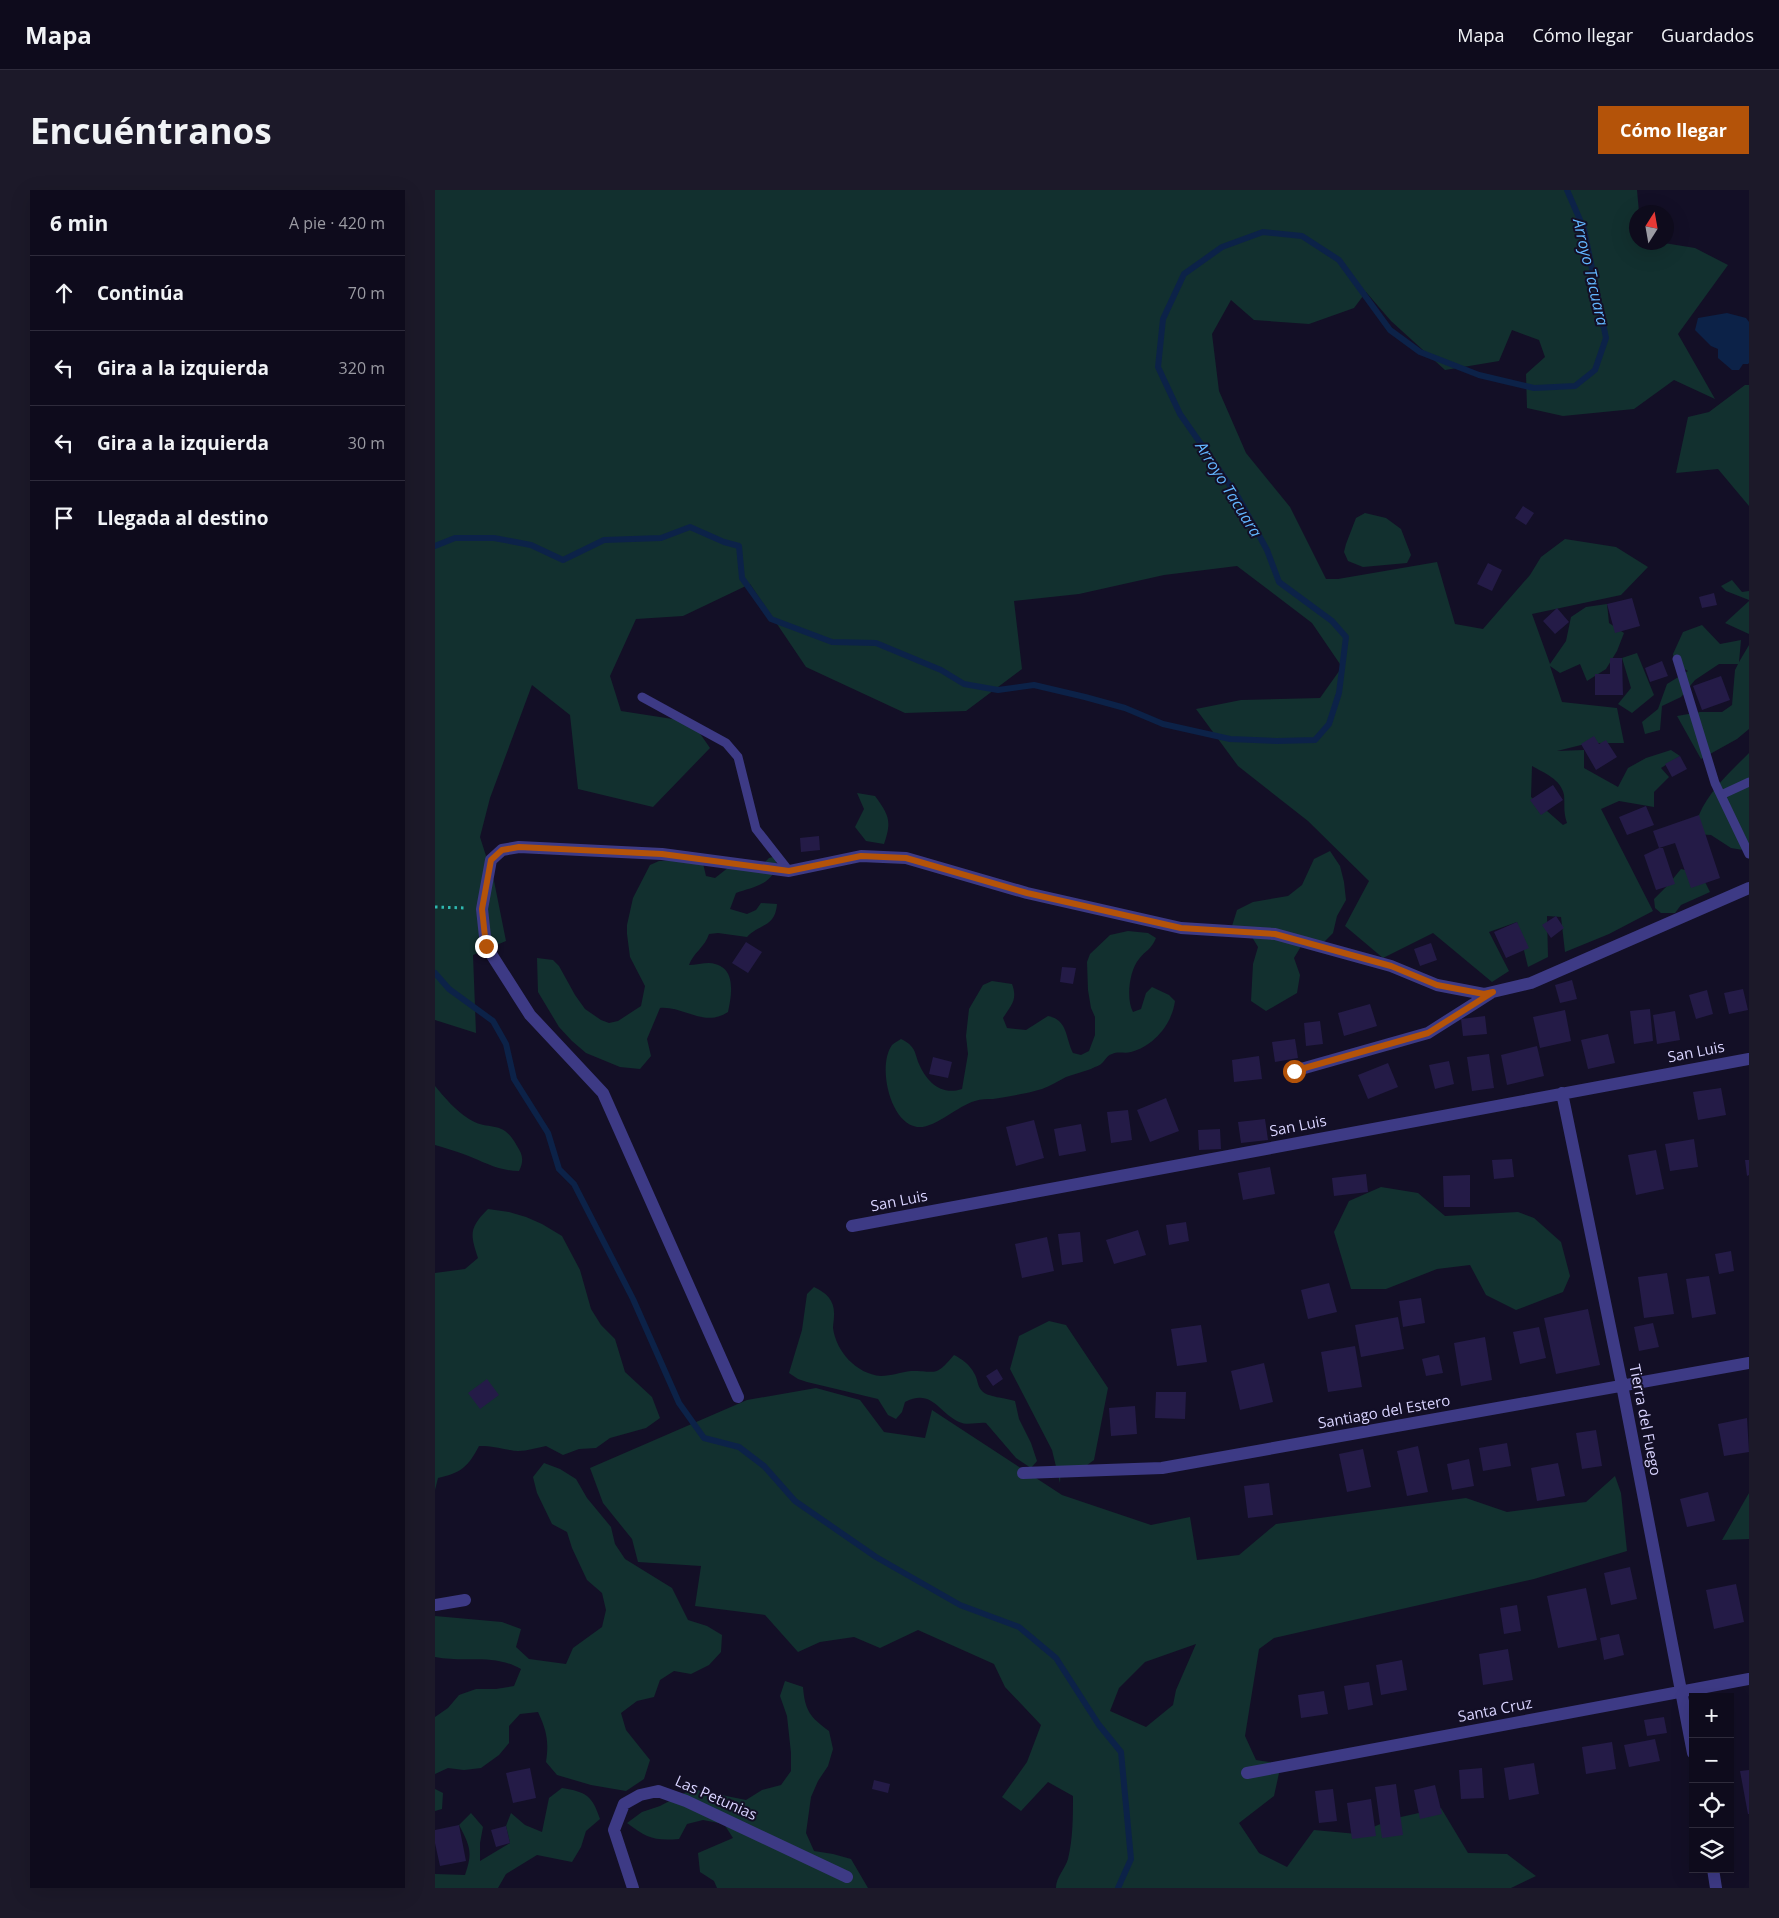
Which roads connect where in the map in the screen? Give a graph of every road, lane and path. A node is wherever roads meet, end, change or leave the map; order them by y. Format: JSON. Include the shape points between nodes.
{"nodes":[{"id":1,"x":1677,"y":659,"type":"dead end"},
{"id":2,"x":642,"y":697,"type":"dead end"},
{"id":3,"x":1749,"y":782,"type":"edge"},
{"id":4,"x":1721,"y":795,"type":"junction"},
{"id":5,"x":1749,"y":854,"type":"edge"},
{"id":6,"x":789,"y":871,"type":"junction"},
{"id":7,"x":1749,"y":888,"type":"edge"},
{"id":8,"x":435,"y":907,"type":"edge"},
{"id":9,"x":482,"y":909,"type":"junction"},
{"id":10,"x":1493,"y":992,"type":"junction"},
{"id":11,"x":1749,"y":1059,"type":"edge"},
{"id":12,"x":1294,"y":1071,"type":"dead end"},
{"id":13,"x":1562,"y":1094,"type":"junction"},
{"id":14,"x":852,"y":1226,"type":"dead end"},
{"id":15,"x":1749,"y":1363,"type":"edge"},
{"id":16,"x":1622,"y":1385,"type":"junction"},
{"id":17,"x":738,"y":1397,"type":"dead end"},
{"id":18,"x":1023,"y":1472,"type":"dead end"},
{"id":19,"x":465,"y":1600,"type":"dead end"},
{"id":20,"x":435,"y":1605,"type":"edge"},
{"id":21,"x":1749,"y":1679,"type":"edge"},
{"id":22,"x":1682,"y":1692,"type":"junction"},
{"id":23,"x":1690,"y":1738,"type":"edge"},
{"id":24,"x":1247,"y":1773,"type":"dead end"},
{"id":25,"x":1714,"y":1873,"type":"edge"},
{"id":26,"x":847,"y":1876,"type":"dead end"},
{"id":27,"x":633,"y":1888,"type":"edge"},
{"id":28,"x":1716,"y":1888,"type":"edge"}],
"edges":[{"from":1,"to":4,"type":"lane"},
{"from":2,"to":6,"type":"lane","via":[[726,743],[738,757],[756,830]]},
{"from":3,"to":4,"type":"lane"},
{"from":4,"to":5,"type":"lane"},
{"from":6,"to":9,"type":"street","via":[[662,854],[519,847],[502,850],[491,860]]},
{"from":6,"to":10,"type":"street","via":[[861,856],[906,858],[1027,893],[1181,928],[1275,934],[1391,966],[1437,985],[1484,994]]},
{"from":7,"to":10,"type":"street","via":[[1531,983]]},
{"from":8,"to":9,"type":"path"},
{"from":9,"to":17,"type":"street","via":[[486,946],[530,1015],[603,1094]]},
{"from":10,"to":12,"type":"street","via":[[1428,1033]]},
{"from":11,"to":13,"type":"street","name":"San Luis"},
{"from":13,"to":14,"type":"street","name":"San Luis"},
{"from":13,"to":16,"type":"street","name":"Tierra del Fuego"},
{"from":15,"to":16,"type":"street","name":"Santiago del Estero"},
{"from":16,"to":18,"type":"street","name":"Santiago del Estero","via":[[1163,1468]]},
{"from":16,"to":22,"type":"street","name":"Tierra del Fuego"},
{"from":19,"to":20,"type":"street"},
{"from":21,"to":22,"type":"street","name":"Santa Cruz"},
{"from":22,"to":23,"type":"street","name":"Tierra del Fuego"},
{"from":22,"to":24,"type":"street","name":"Santa Cruz"},
{"from":25,"to":28,"type":"street"},
{"from":26,"to":27,"type":"street","name":"Las Petunias","via":[[658,1791],[640,1794],[625,1804],[614,1830]]}]}
